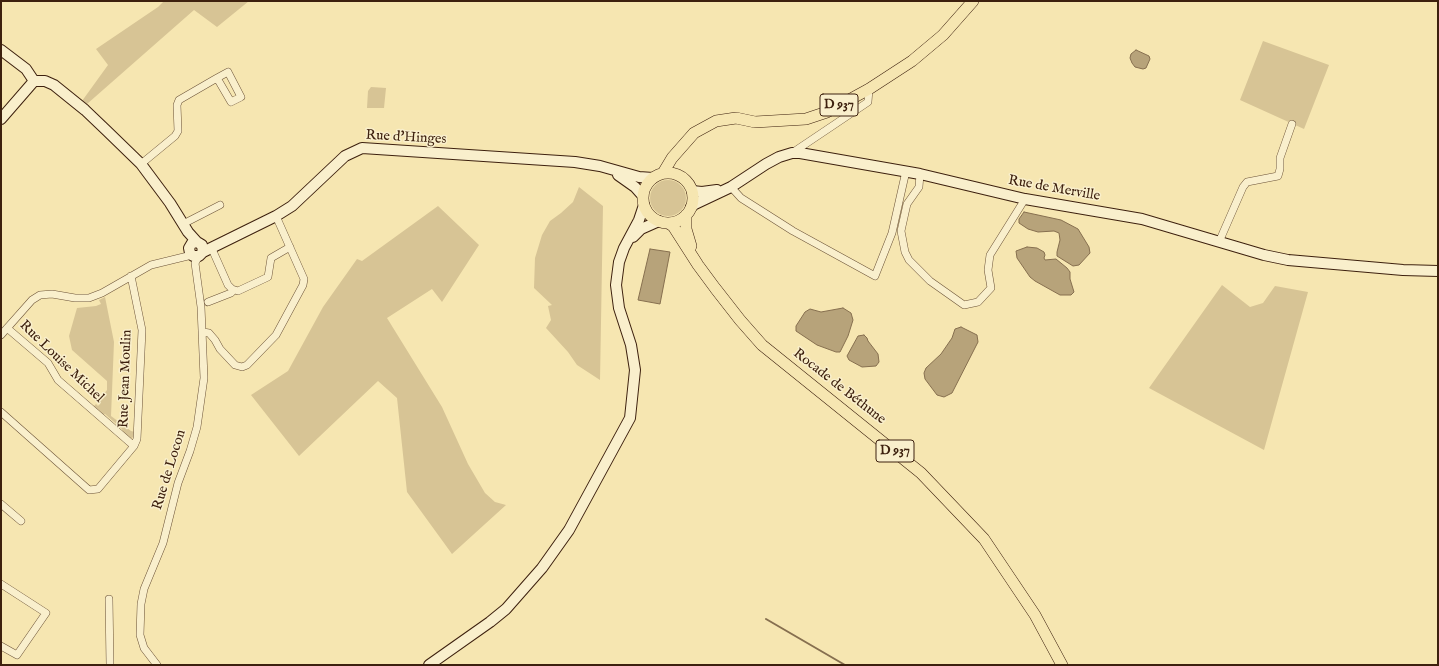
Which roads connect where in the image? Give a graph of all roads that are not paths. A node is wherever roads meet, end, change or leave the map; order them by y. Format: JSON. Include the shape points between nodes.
{"nodes":[{"id":1,"x":973,"y":1,"type":"edge"},
{"id":2,"x":1,"y":50,"type":"edge"},
{"id":3,"x":218,"y":78,"type":"dead end"},
{"id":4,"x":34,"y":81,"type":"junction"},
{"id":5,"x":869,"y":89,"type":"junction"},
{"id":6,"x":1,"y":119,"type":"edge"},
{"id":7,"x":1292,"y":124,"type":"dead end"},
{"id":8,"x":681,"y":148,"type":"junction"},
{"id":9,"x":792,"y":153,"type":"junction"},
{"id":10,"x":141,"y":164,"type":"junction"},
{"id":11,"x":600,"y":166,"type":"junction"},
{"id":12,"x":906,"y":171,"type":"junction"},
{"id":13,"x":663,"y":173,"type":"junction"},
{"id":14,"x":920,"y":174,"type":"junction"},
{"id":15,"x":679,"y":176,"type":"junction"},
{"id":16,"x":653,"y":178,"type":"junction"},
{"id":17,"x":728,"y":188,"type":"junction"},
{"id":18,"x":692,"y":191,"type":"junction"},
{"id":19,"x":1025,"y":199,"type":"junction"},
{"id":20,"x":644,"y":200,"type":"junction"},
{"id":21,"x":220,"y":205,"type":"dead end"},
{"id":22,"x":688,"y":211,"type":"junction"},
{"id":23,"x":276,"y":216,"type":"junction"},
{"id":24,"x":663,"y":222,"type":"junction"},
{"id":25,"x":185,"y":228,"type":"junction"},
{"id":26,"x":1219,"y":242,"type":"junction"},
{"id":27,"x":290,"y":247,"type":"junction"},
{"id":28,"x":624,"y":248,"type":"junction"},
{"id":29,"x":200,"y":250,"type":"junction"},
{"id":30,"x":698,"y":265,"type":"junction"},
{"id":31,"x":1438,"y":271,"type":"edge"},
{"id":32,"x":131,"y":276,"type":"junction"},
{"id":33,"x":234,"y":290,"type":"junction"},
{"id":34,"x":208,"y":302,"type":"dead end"},
{"id":35,"x":7,"y":328,"type":"junction"},
{"id":36,"x":202,"y":332,"type":"junction"},
{"id":37,"x":1,"y":335,"type":"edge"},
{"id":38,"x":1,"y":412,"type":"edge"},
{"id":39,"x":134,"y":446,"type":"junction"},
{"id":40,"x":1,"y":504,"type":"edge"},
{"id":41,"x":21,"y":521,"type":"dead end"},
{"id":42,"x":1,"y":584,"type":"edge"},
{"id":43,"x":109,"y":599,"type":"dead end"},
{"id":44,"x":1,"y":646,"type":"edge"},
{"id":45,"x":110,"y":665,"type":"edge"},
{"id":46,"x":157,"y":665,"type":"edge"},
{"id":47,"x":429,"y":665,"type":"edge"},
{"id":48,"x":1062,"y":665,"type":"edge"}],
"edges":[{"from":1,"to":5,"type":"main road","number":"D 937","via":[[943,35],[912,61]]},
{"from":2,"to":4,"type":"street","via":[[26,69]]},
{"from":3,"to":10,"type":"street","via":[[179,100],[178,131]]},
{"from":4,"to":6,"type":"street"},
{"from":4,"to":10,"type":"street","via":[[45,81],[54,85],[85,110]]},
{"from":5,"to":8,"type":"main road","number":"D 937","via":[[827,112],[806,119],[755,122],[736,118],[716,121],[694,133]]},
{"from":5,"to":9,"type":"street","via":[[868,102]]},
{"from":7,"to":26,"type":"street","via":[[1280,158],[1278,176],[1247,182]]},
{"from":8,"to":13,"type":"main road","number":"D 937"},
{"from":8,"to":15,"type":"main road","via":[[677,164]]},
{"from":9,"to":12,"type":"street","name":"Rue de Merville"},
{"from":9,"to":17,"type":"street","name":"Rue de Merville","via":[[766,164]]},
{"from":10,"to":25,"type":"street"},
{"from":11,"to":16,"type":"street","name":"Rue d'Hinges","via":[[639,177]]},
{"from":11,"to":20,"type":"street","name":"Rue d'Hinges","via":[[635,187]]},
{"from":11,"to":23,"type":"street","name":"Rue d'Hinges","via":[[575,162],[362,148],[345,156],[292,206]]},
{"from":12,"to":14,"type":"street","name":"Rue de Merville"},
{"from":12,"to":17,"type":"street","via":[[892,233],[875,276],[792,231]]},
{"from":13,"to":15,"type":"main road"},
{"from":13,"to":16,"type":"main road"},
{"from":14,"to":19,"type":"street","name":"Rue de Merville"},
{"from":14,"to":19,"type":"street","via":[[919,187],[907,204],[901,231],[905,252],[909,260],[930,281],[964,305],[978,302],[991,288],[988,270],[990,255]]},
{"from":15,"to":18,"type":"main road"},
{"from":16,"to":20,"type":"main road","via":[[645,189]]},
{"from":17,"to":18,"type":"street","name":"Rue de Merville"},
{"from":17,"to":22,"type":"street","name":"Rue de Merville","via":[[695,204]]},
{"from":18,"to":22,"type":"main road","via":[[693,199]]},
{"from":19,"to":26,"type":"street","name":"Rue de Merville","via":[[1142,219]]},
{"from":20,"to":24,"type":"main road","via":[[648,212]]},
{"from":20,"to":28,"type":"street","via":[[639,220]]},
{"from":21,"to":25,"type":"street"},
{"from":22,"to":24,"type":"main road","via":[[680,219]]},
{"from":22,"to":30,"type":"main road","name":"Rocade de Béthune","number":"D 937","via":[[686,229]]},
{"from":23,"to":27,"type":"street"},
{"from":23,"to":29,"type":"street","name":"Rue d'Hinges"},
{"from":24,"to":28,"type":"street","via":[[641,229]]},
{"from":24,"to":30,"type":"main road","name":"Rocade de Béthune","number":"D 937","via":[[674,226]]},
{"from":25,"to":29,"type":"street"},
{"from":26,"to":31,"type":"street","name":"Rue de Merville","via":[[1288,260]]},
{"from":27,"to":33,"type":"street","via":[[271,258],[268,277],[238,291]]},
{"from":27,"to":36,"type":"street","via":[[304,279],[303,285],[276,335],[247,365],[235,365],[209,333]]},
{"from":28,"to":47,"type":"street","via":[[616,285],[618,308],[631,345],[635,370],[630,418],[569,530],[542,568],[506,609]]},
{"from":29,"to":32,"type":"street","via":[[150,265]]},
{"from":29,"to":33,"type":"street"},
{"from":29,"to":36,"type":"street","name":"Rue de Locon","via":[[193,263],[201,307]]},
{"from":30,"to":48,"type":"main road","name":"Rocade de Béthune","number":"D 937","via":[[762,345],[921,473],[984,539],[1035,615]]},
{"from":32,"to":35,"type":"street","via":[[89,298],[40,295],[32,300]]},
{"from":32,"to":39,"type":"street","name":"Rue Jean Moulin","via":[[142,330],[139,424]]},
{"from":33,"to":34,"type":"street"},
{"from":35,"to":37,"type":"street"},
{"from":35,"to":39,"type":"street","name":"Rue Louise Michel","via":[[48,363],[58,380]]},
{"from":36,"to":46,"type":"street","name":"Rue de Locon","via":[[204,378],[198,427],[178,483],[163,543],[144,589],[141,604],[140,634],[144,648]]},
{"from":38,"to":39,"type":"street","name":"Rue Jean Moulin","via":[[89,490],[98,489]]},
{"from":40,"to":41,"type":"street"},
{"from":42,"to":44,"type":"street","via":[[46,613],[17,655]]},
{"from":43,"to":45,"type":"street"}]}
